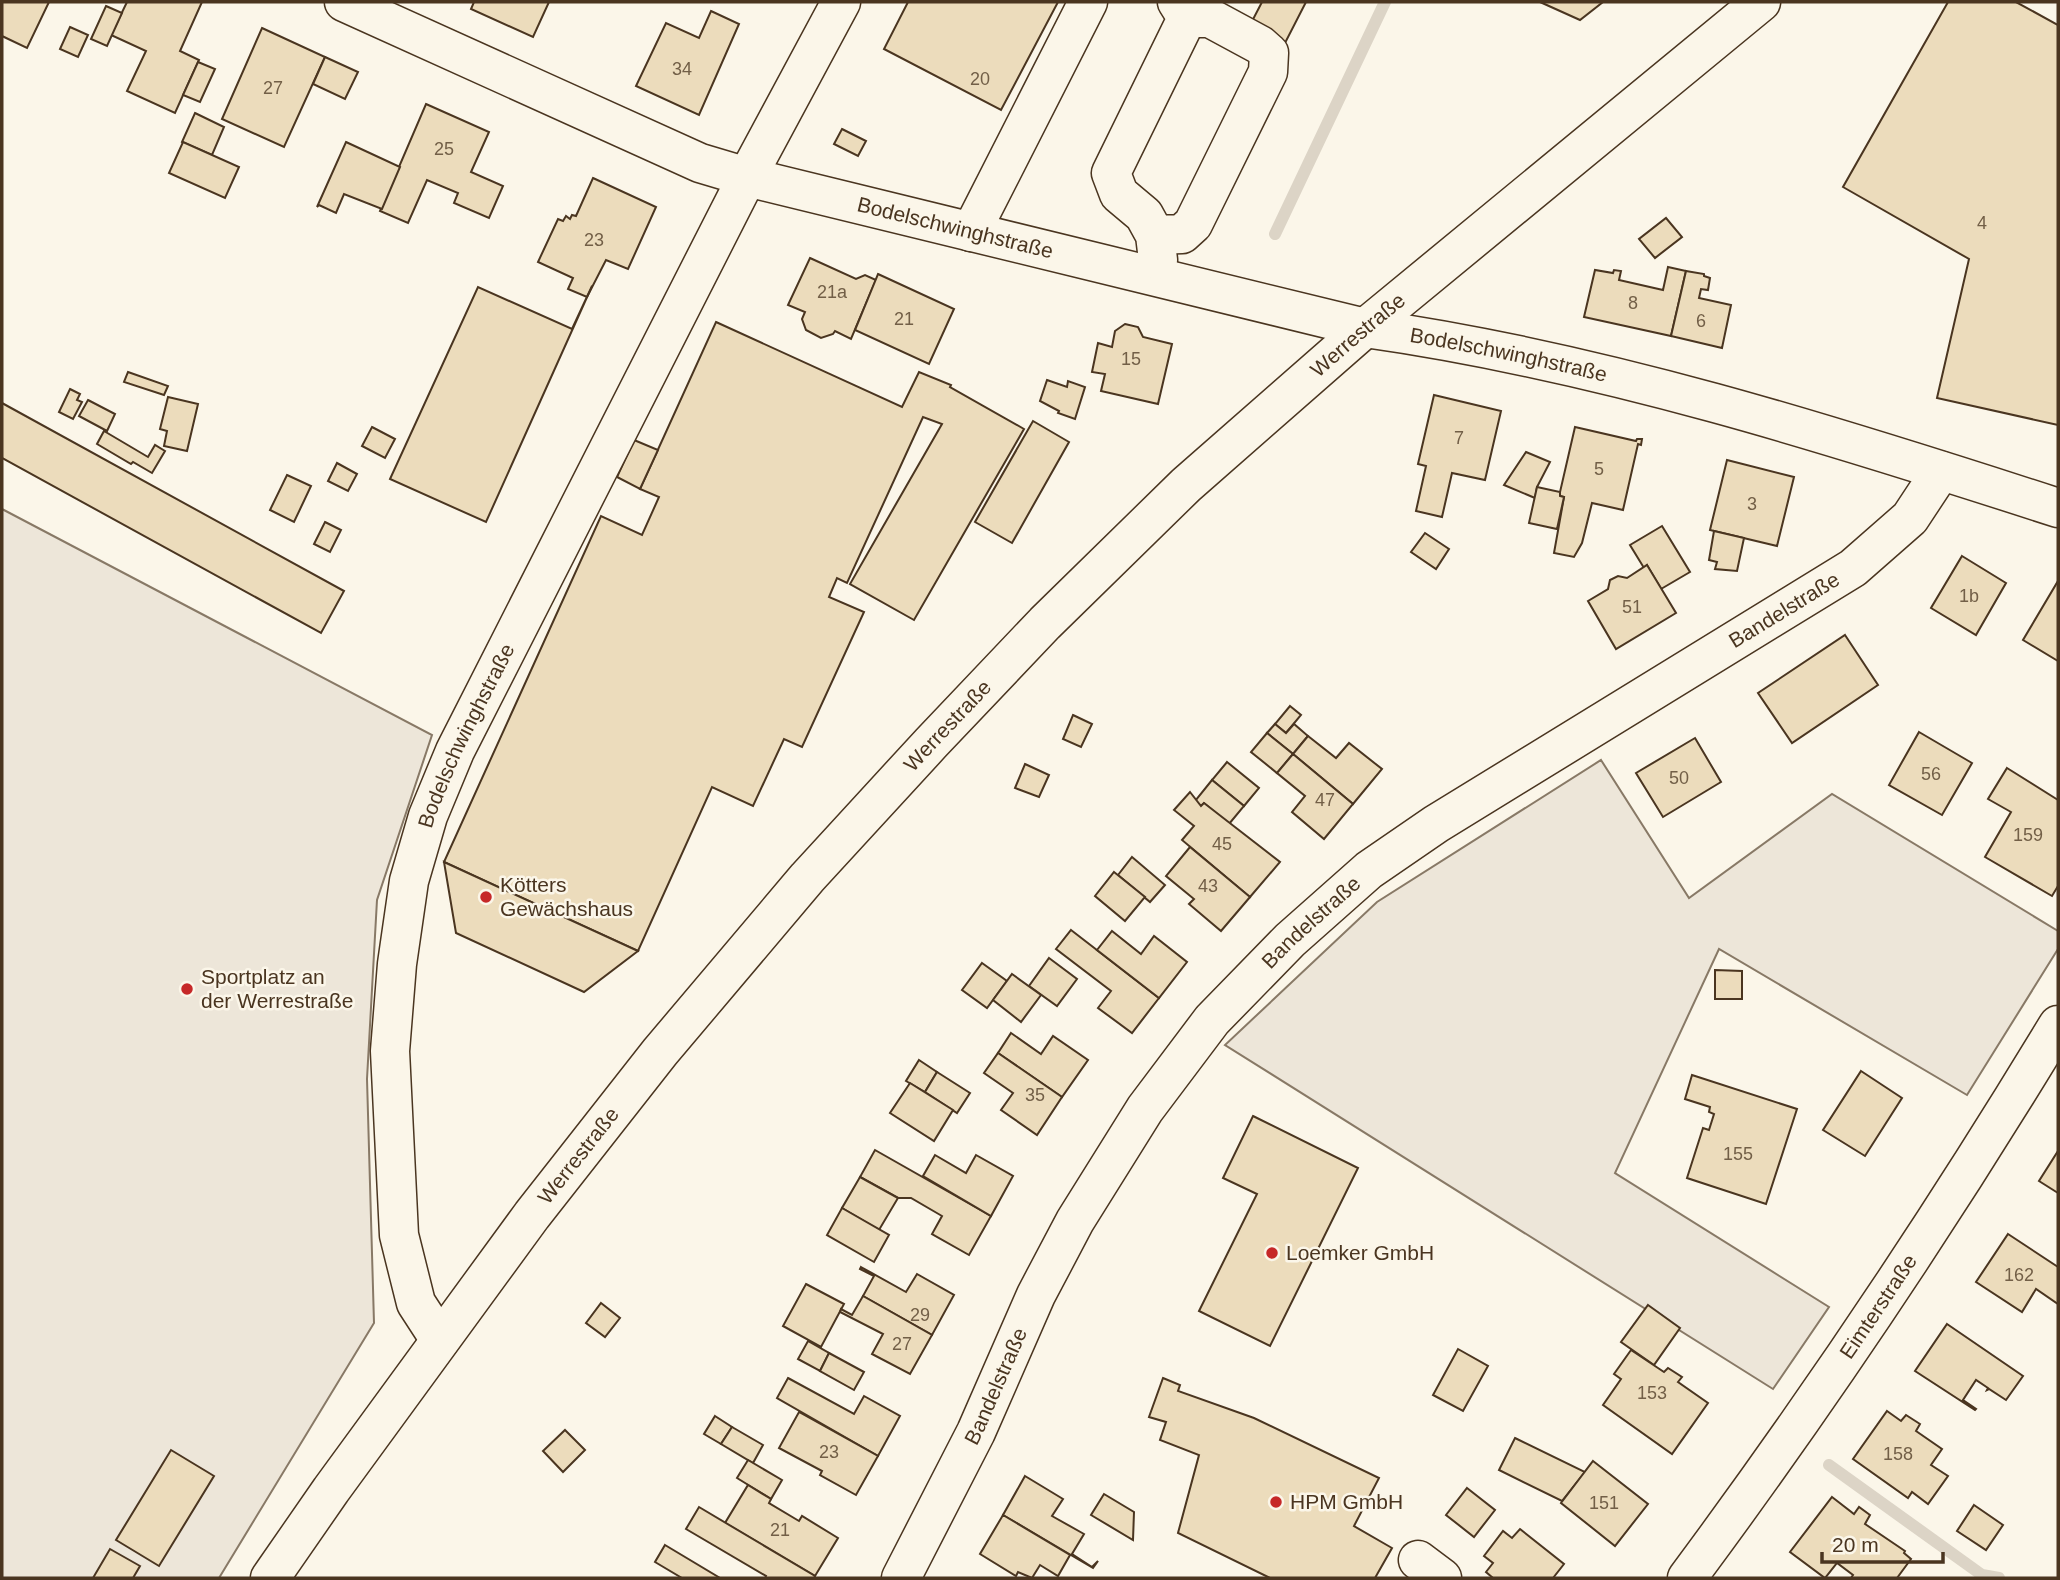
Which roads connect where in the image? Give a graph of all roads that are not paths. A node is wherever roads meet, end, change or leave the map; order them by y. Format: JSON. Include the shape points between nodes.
{"nodes":[{"id":1,"x":344,"y":2,"type":"edge"},
{"id":2,"x":841,"y":2,"type":"edge"},
{"id":3,"x":1088,"y":2,"type":"edge"},
{"id":4,"x":1761,"y":2,"type":"edge"},
{"id":5,"x":1182,"y":10,"type":"edge"},
{"id":6,"x":747,"y":177,"type":"junction"},
{"id":7,"x":971,"y":232,"type":"junction"},
{"id":8,"x":1156,"y":235,"type":"junction"},
{"id":9,"x":1160,"y":279,"type":"junction"},
{"id":10,"x":1365,"y":328,"type":"junction"},
{"id":11,"x":1941,"y":471,"type":"junction"},
{"id":12,"x":2058,"y":508,"type":"edge"},
{"id":13,"x":2058,"y":1024,"type":"edge"},
{"id":14,"x":440,"y":1340,"type":"junction"},
{"id":15,"x":270,"y":1578,"type":"edge"},
{"id":16,"x":901,"y":1578,"type":"edge"},
{"id":17,"x":1687,"y":1578,"type":"edge"}],
"edges":[{"from":1,"to":6,"type":"street","name":"Bodelschwinghstraße","via":[[700,163]]},
{"from":2,"to":6,"type":"street","name":"Bodelschwinghstraße"},
{"from":3,"to":7,"type":"street"},
{"from":4,"to":10,"type":"street","name":"Werrestraße"},
{"from":5,"to":8,"type":"street","via":[[1111,173],[1118,194],[1144,215]]},
{"from":5,"to":8,"type":"street","via":[[1210,18],[1259,45],[1269,53],[1268,72],[1193,224],[1182,234]]},
{"from":6,"to":7,"type":"street","name":"Bodelschwinghstraße"},
{"from":6,"to":14,"type":"street","name":"Bodelschwinghstraße","via":[[454,751],[409,881],[390,1051],[399,1235],[416,1303]]},
{"from":7,"to":9,"type":"street","name":"Bodelschwinghstraße"},
{"from":8,"to":9,"type":"street"},
{"from":9,"to":10,"type":"street","name":"Bodelschwinghstraße"},
{"from":10,"to":11,"type":"street","name":"Bodelschwinghstraße","via":[[1451,340],[1700,399]]},
{"from":10,"to":14,"type":"street","name":"Werrestraße","via":[[1186,485],[1073,596],[807,878],[660,1052]]},
{"from":11,"to":12,"type":"street","name":"Bodelschwinghstraße"},
{"from":11,"to":16,"type":"street","name":"Bandelstraße","via":[[1910,518],[1853,568],[1368,870],[1290,940],[1212,1020],[1145,1109],[1075,1221]]},
{"from":13,"to":17,"type":"street","name":"Eimterstraße","via":[[1846,1357]]},
{"from":14,"to":15,"type":"street","name":"Werrestraße"}]}
